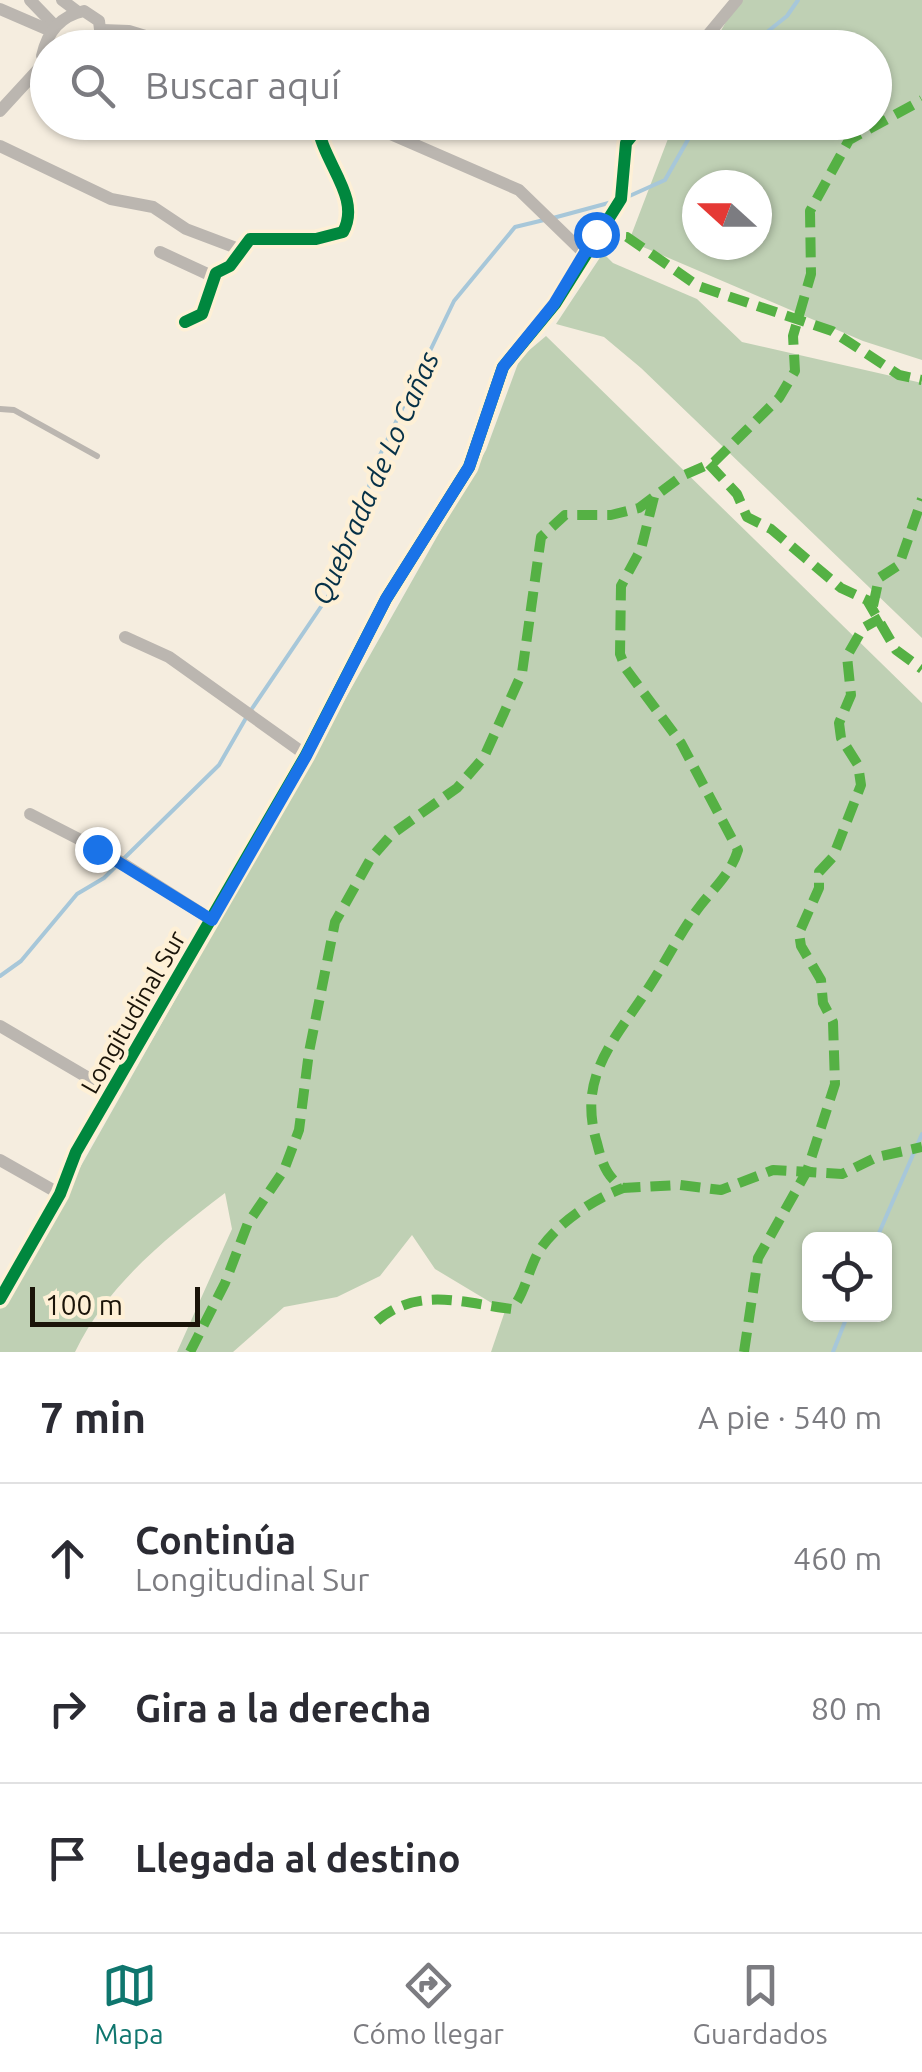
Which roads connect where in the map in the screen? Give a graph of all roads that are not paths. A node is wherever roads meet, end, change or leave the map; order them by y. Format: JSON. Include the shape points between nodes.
{"nodes":[{"id":1,"x":30,"y":0,"type":"edge"},
{"id":2,"x":62,"y":0,"type":"edge"},
{"id":3,"x":102,"y":0,"type":"edge"},
{"id":4,"x":737,"y":0,"type":"edge"},
{"id":5,"x":0,"y":9,"type":"edge"},
{"id":6,"x":83,"y":12,"type":"junction"},
{"id":7,"x":53,"y":28,"type":"junction"},
{"id":8,"x":102,"y":30,"type":"joint"},
{"id":9,"x":129,"y":30,"type":"edge"},
{"id":10,"x":713,"y":30,"type":"edge"},
{"id":11,"x":30,"y":80,"type":"edge"},
{"id":12,"x":0,"y":111,"type":"edge"},
{"id":13,"x":322,"y":140,"type":"edge"},
{"id":14,"x":404,"y":140,"type":"edge"},
{"id":15,"x":628,"y":140,"type":"edge"},
{"id":16,"x":0,"y":146,"type":"edge"},
{"id":17,"x":239,"y":249,"type":"junction"},
{"id":18,"x":160,"y":252,"type":"dead end"},
{"id":19,"x":585,"y":254,"type":"junction"},
{"id":20,"x":214,"y":277,"type":"junction"},
{"id":21,"x":185,"y":322,"type":"dead end"},
{"id":22,"x":0,"y":409,"type":"edge"},
{"id":23,"x":98,"y":456,"type":"dead end"},
{"id":24,"x":124,"y":637,"type":"dead end"},
{"id":25,"x":306,"y":756,"type":"junction"},
{"id":26,"x":30,"y":814,"type":"dead end"},
{"id":27,"x":212,"y":920,"type":"junction"},
{"id":28,"x":0,"y":1026,"type":"edge"},
{"id":29,"x":114,"y":1093,"type":"junction"},
{"id":30,"x":0,"y":1160,"type":"edge"},
{"id":31,"x":60,"y":1194,"type":"junction"},
{"id":32,"x":0,"y":1299,"type":"edge"}],
"edges":[{"from":1,"to":7,"type":"street"},
{"from":2,"to":6,"type":"street"},
{"from":3,"to":6,"type":"street"},
{"from":4,"to":10,"type":"street"},
{"from":5,"to":7,"type":"street"},
{"from":6,"to":7,"type":"street"},
{"from":6,"to":8,"type":"street"},
{"from":8,"to":9,"type":"street"},
{"from":11,"to":12,"type":"street"},
{"from":13,"to":17,"type":"street","via":[[349,201],[343,232],[250,239]]},
{"from":14,"to":19,"type":"street","via":[[519,190]]},
{"from":15,"to":19,"type":"street","name":"Longitudinal Sur","via":[[621,199]]},
{"from":16,"to":17,"type":"street"},
{"from":17,"to":20,"type":"street"},
{"from":18,"to":20,"type":"street"},
{"from":19,"to":25,"type":"street","name":"Longitudinal Sur","via":[[503,367],[469,467],[386,599]]},
{"from":20,"to":21,"type":"street","via":[[207,306]]},
{"from":22,"to":23,"type":"lane","via":[[14,410]]},
{"from":24,"to":25,"type":"street","via":[[169,657]]},
{"from":25,"to":27,"type":"street","name":"Longitudinal Sur"},
{"from":26,"to":27,"type":"street"},
{"from":27,"to":29,"type":"street","name":"Longitudinal Sur"},
{"from":28,"to":29,"type":"street"},
{"from":29,"to":31,"type":"street","name":"Longitudinal Sur","via":[[76,1152]]},
{"from":30,"to":31,"type":"street"},
{"from":31,"to":32,"type":"street","name":"Longitudinal Sur"}]}
